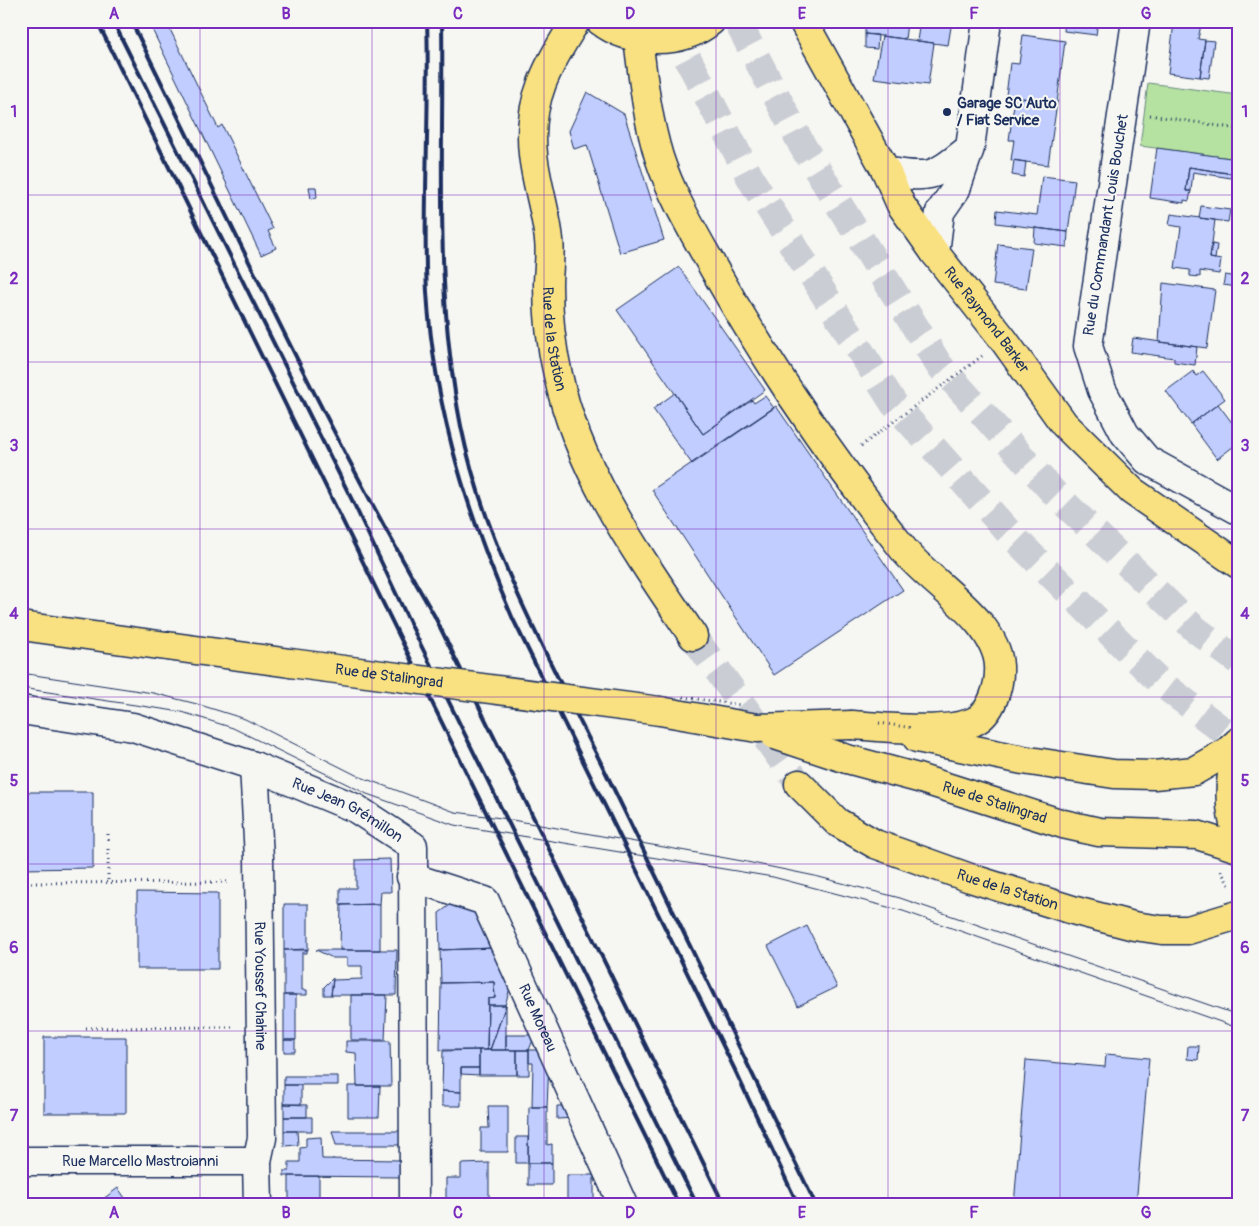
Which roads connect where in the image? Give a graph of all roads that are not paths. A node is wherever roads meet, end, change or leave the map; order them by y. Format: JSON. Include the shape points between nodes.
{"nodes":[{"id":1,"x":576,"y":21,"type":"edge"},
{"id":2,"x":600,"y":21,"type":"edge"},
{"id":3,"x":711,"y":21,"type":"edge"},
{"id":4,"x":803,"y":21,"type":"edge"},
{"id":5,"x":987,"y":21,"type":"edge"},
{"id":6,"x":1136,"y":21,"type":"edge"},
{"id":7,"x":638,"y":38,"type":"junction"},
{"id":8,"x":970,"y":148,"type":"junction"},
{"id":9,"x":886,"y":172,"type":"junction"},
{"id":10,"x":935,"y":253,"type":"junction"},
{"id":11,"x":1238,"y":510,"type":"edge"},
{"id":12,"x":1238,"y":564,"type":"edge"},
{"id":13,"x":21,"y":626,"type":"edge"},
{"id":14,"x":692,"y":636,"type":"tunnel mouth"},
{"id":15,"x":21,"y":710,"type":"edge"},
{"id":16,"x":852,"y":725,"type":"junction"},
{"id":17,"x":757,"y":728,"type":"junction"},
{"id":18,"x":1238,"y":742,"type":"edge"},
{"id":19,"x":1238,"y":752,"type":"edge"},
{"id":20,"x":254,"y":766,"type":"junction"},
{"id":21,"x":799,"y":784,"type":"tunnel mouth"},
{"id":22,"x":1238,"y":837,"type":"edge"},
{"id":23,"x":1238,"y":848,"type":"edge"},
{"id":24,"x":411,"y":877,"type":"junction"},
{"id":25,"x":1238,"y":915,"type":"edge"},
{"id":26,"x":21,"y":1161,"type":"edge"},
{"id":27,"x":258,"y":1161,"type":"junction"},
{"id":28,"x":258,"y":1205,"type":"edge"},
{"id":29,"x":414,"y":1205,"type":"edge"},
{"id":30,"x":623,"y":1205,"type":"edge"}],
"edges":[{"from":1,"to":14,"type":"main road","name":"Rue de la Station","via":[[551,62],[532,116],[533,155],[550,241],[548,287],[552,345],[566,405],[600,486],[647,568]]},
{"from":2,"to":7,"type":"main road","via":[[609,28]]},
{"from":3,"to":7,"type":"main road","via":[[685,34],[662,39]]},
{"from":4,"to":9,"type":"main road","name":"Rue Raymond Barker"},
{"from":5,"to":8,"type":"street"},
{"from":6,"to":11,"type":"street","name":"Rue du Commandant Louis Bouchet","via":[[1088,346],[1102,390],[1125,434],[1147,460]]},
{"from":7,"to":16,"type":"main road","via":[[648,112],[659,157],[679,205],[743,320],[812,424],[906,552],[976,620],[997,654],[998,679],[992,702],[975,721],[920,728]]},
{"from":8,"to":9,"type":"street","via":[[931,175],[917,178]]},
{"from":8,"to":10,"type":"street","via":[[956,189],[940,212]]},
{"from":9,"to":10,"type":"main road","name":"Rue Raymond Barker","via":[[901,205]]},
{"from":10,"to":12,"type":"main road","name":"Rue Raymond Barker","via":[[1064,424],[1132,491]]},
{"from":13,"to":17,"type":"main road","name":"Rue de Stalingrad","bridge":true,"via":[[660,711]]},
{"from":15,"to":20,"type":"street","name":"Rue Jean Grémillon","via":[[133,727]]},
{"from":16,"to":17,"type":"main road","name":"Rue de Stalingrad","bridge":true},
{"from":16,"to":18,"type":"main road","name":"Rue de Stalingrad","via":[[1023,760],[1114,774],[1194,771]]},
{"from":17,"to":23,"type":"main road","name":"Rue de Stalingrad","bridge":true,"via":[[847,759],[1063,824],[1100,832],[1197,835]]},
{"from":19,"to":22,"type":"main road","via":[[1230,793],[1231,813]]},
{"from":20,"to":24,"type":"street","name":"Rue Jean Grémillon","via":[[355,808],[413,846]]},
{"from":20,"to":27,"type":"street","name":"Rue Youssef Chahine","via":[[259,882],[262,1138]]},
{"from":21,"to":25,"type":"main road","name":"Rue de la Station","via":[[837,822],[876,844],[1076,911],[1162,930],[1188,930]]},
{"from":24,"to":29,"type":"street","name":"Rue Jean Grémillon"},
{"from":24,"to":30,"type":"street","name":"Rue Moreau","via":[[485,901]]},
{"from":26,"to":27,"type":"street","name":"Rue Marcello Mastroianni"},
{"from":27,"to":28,"type":"street","name":"Rue Youssef Chahine"}]}
